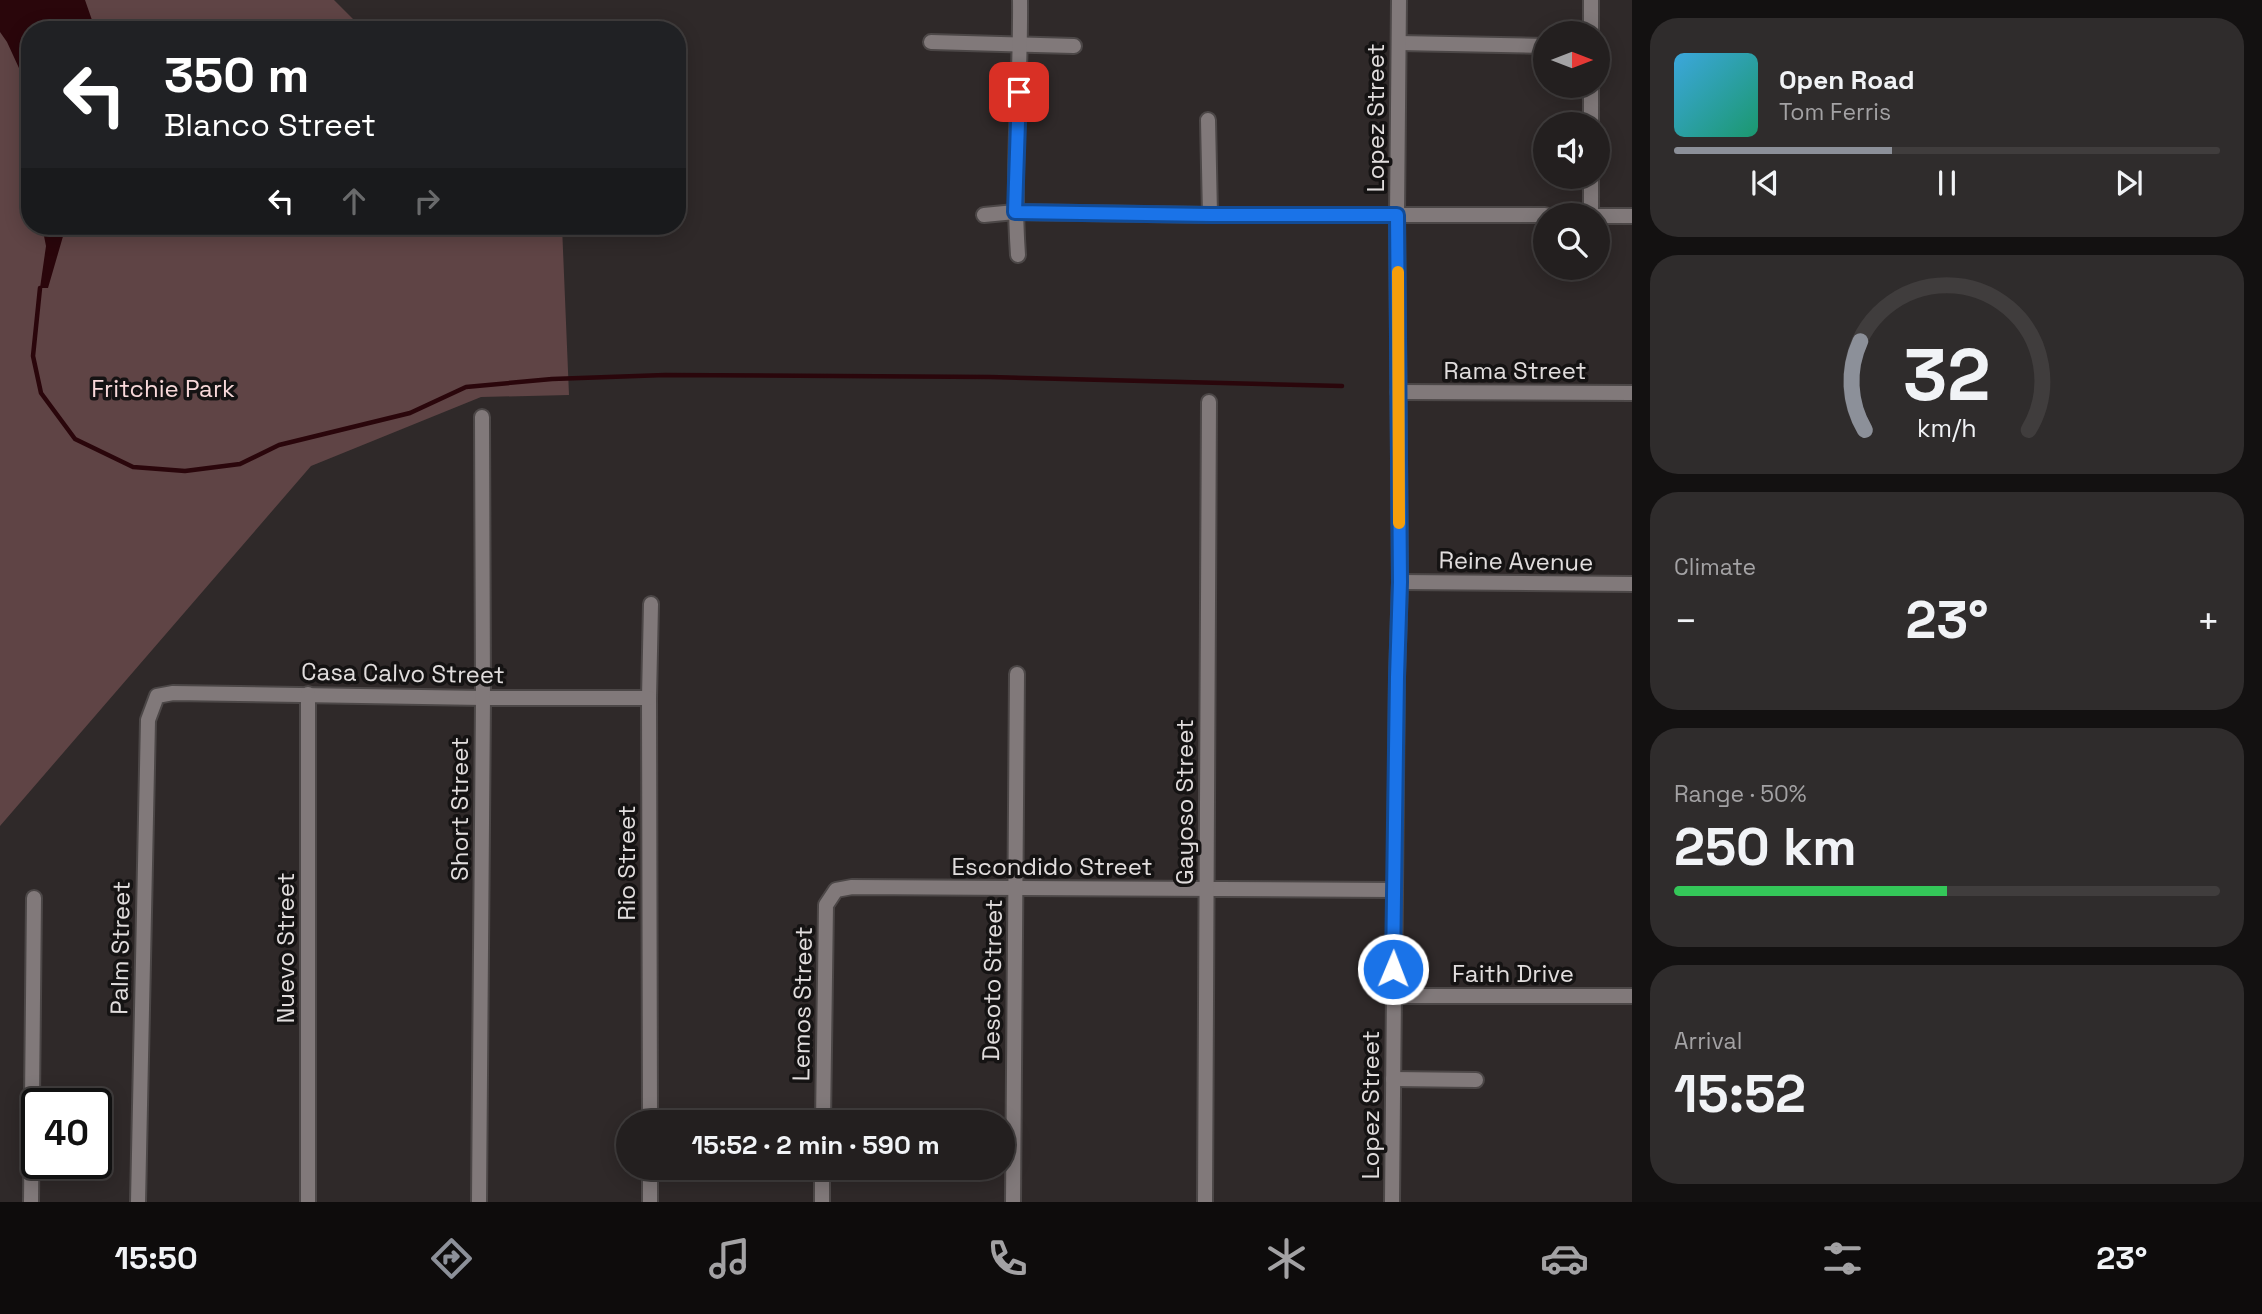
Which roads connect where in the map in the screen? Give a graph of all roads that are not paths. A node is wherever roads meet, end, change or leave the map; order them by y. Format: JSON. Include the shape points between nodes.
{"nodes":[{"id":1,"x":1020,"y":0,"type":"edge"},
{"id":2,"x":1399,"y":0,"type":"edge"},
{"id":3,"x":1591,"y":0,"type":"edge"},
{"id":4,"x":1591,"y":21,"type":"edge"},
{"id":5,"x":931,"y":42,"type":"dead end"},
{"id":6,"x":1399,"y":43,"type":"junction"},
{"id":7,"x":1020,"y":44,"type":"junction"},
{"id":8,"x":1074,"y":46,"type":"dead end"},
{"id":9,"x":1533,"y":46,"type":"edge"},
{"id":10,"x":1208,"y":120,"type":"dead end"},
{"id":11,"x":1015,"y":212,"type":"junction"},
{"id":12,"x":985,"y":215,"type":"dead end"},
{"id":13,"x":1210,"y":215,"type":"junction"},
{"id":14,"x":1397,"y":215,"type":"junction"},
{"id":15,"x":1533,"y":215,"type":"edge"},
{"id":16,"x":1610,"y":216,"type":"edge"},
{"id":17,"x":1632,"y":216,"type":"edge"},
{"id":18,"x":1018,"y":255,"type":"dead end"},
{"id":19,"x":1398,"y":392,"type":"junction"},
{"id":20,"x":1632,"y":393,"type":"edge"},
{"id":21,"x":1209,"y":402,"type":"dead end"},
{"id":22,"x":482,"y":417,"type":"dead end"},
{"id":23,"x":1400,"y":582,"type":"junction"},
{"id":24,"x":1632,"y":584,"type":"edge"},
{"id":25,"x":651,"y":604,"type":"dead end"},
{"id":26,"x":1017,"y":674,"type":"dead end"},
{"id":27,"x":308,"y":694,"type":"junction"},
{"id":28,"x":157,"y":696,"type":"joint"},
{"id":29,"x":483,"y":698,"type":"junction"},
{"id":30,"x":649,"y":698,"type":"junction"},
{"id":31,"x":1016,"y":889,"type":"junction"},
{"id":32,"x":1206,"y":889,"type":"junction"},
{"id":33,"x":836,"y":890,"type":"joint"},
{"id":34,"x":1394,"y":890,"type":"junction"},
{"id":35,"x":34,"y":898,"type":"dead end"},
{"id":36,"x":1393,"y":996,"type":"junction"},
{"id":37,"x":1632,"y":996,"type":"edge"},
{"id":38,"x":1393,"y":1079,"type":"junction"},
{"id":39,"x":1476,"y":1080,"type":"dead end"},
{"id":40,"x":650,"y":1110,"type":"edge"},
{"id":41,"x":823,"y":1110,"type":"edge"},
{"id":42,"x":650,"y":1180,"type":"edge"},
{"id":43,"x":822,"y":1180,"type":"edge"},
{"id":44,"x":31,"y":1202,"type":"edge"},
{"id":45,"x":138,"y":1202,"type":"edge"},
{"id":46,"x":308,"y":1202,"type":"edge"},
{"id":47,"x":479,"y":1202,"type":"edge"},
{"id":48,"x":650,"y":1202,"type":"edge"},
{"id":49,"x":822,"y":1202,"type":"edge"},
{"id":50,"x":1013,"y":1202,"type":"edge"},
{"id":51,"x":1205,"y":1202,"type":"edge"},
{"id":52,"x":1392,"y":1202,"type":"edge"}],
"edges":[{"from":1,"to":7,"type":"street"},
{"from":2,"to":6,"type":"street","name":"Lopez Street"},
{"from":3,"to":4,"type":"street"},
{"from":5,"to":7,"type":"street"},
{"from":6,"to":9,"type":"street"},
{"from":6,"to":14,"type":"street","name":"Lopez Street"},
{"from":7,"to":8,"type":"street"},
{"from":7,"to":11,"type":"street"},
{"from":10,"to":13,"type":"street"},
{"from":11,"to":12,"type":"street"},
{"from":11,"to":13,"type":"street"},
{"from":11,"to":18,"type":"street"},
{"from":13,"to":14,"type":"street"},
{"from":14,"to":15,"type":"street"},
{"from":14,"to":19,"type":"street","name":"Lopez Street"},
{"from":16,"to":17,"type":"street"},
{"from":19,"to":20,"type":"street","name":"Rama Street"},
{"from":19,"to":23,"type":"street","name":"Lopez Street"},
{"from":21,"to":32,"type":"street","name":"Gayoso Street"},
{"from":22,"to":29,"type":"street","name":"Short Street"},
{"from":23,"to":24,"type":"street","name":"Reine Avenue"},
{"from":23,"to":34,"type":"street","name":"Lopez Street"},
{"from":25,"to":30,"type":"street","name":"Rio Street"},
{"from":26,"to":31,"type":"street","name":"Desoto Street"},
{"from":27,"to":28,"type":"street","name":"Casa Calvo Street"},
{"from":27,"to":29,"type":"street","name":"Casa Calvo Street"},
{"from":27,"to":46,"type":"street","name":"Nuevo Street"},
{"from":28,"to":45,"type":"street","name":"Palm Street","via":[[148,720]]},
{"from":29,"to":30,"type":"street","name":"Casa Calvo Street"},
{"from":29,"to":47,"type":"street","name":"Short Street"},
{"from":30,"to":40,"type":"street","name":"Rio Street"},
{"from":31,"to":32,"type":"street","name":"Escondido Street"},
{"from":31,"to":33,"type":"street","name":"Escondido Street"},
{"from":31,"to":50,"type":"street","name":"Desoto Street"},
{"from":32,"to":34,"type":"street","name":"Escondido Street"},
{"from":32,"to":51,"type":"street","name":"Gayoso Street"},
{"from":33,"to":41,"type":"street","name":"Lemos Street","via":[[826,905]]},
{"from":34,"to":36,"type":"street","name":"Lopez Street"},
{"from":35,"to":44,"type":"street"},
{"from":36,"to":37,"type":"street","name":"Faith Drive"},
{"from":36,"to":38,"type":"street","name":"Lopez Street"},
{"from":38,"to":39,"type":"street"},
{"from":38,"to":52,"type":"street","name":"Lopez Street"},
{"from":42,"to":48,"type":"street"},
{"from":43,"to":49,"type":"street"}]}
